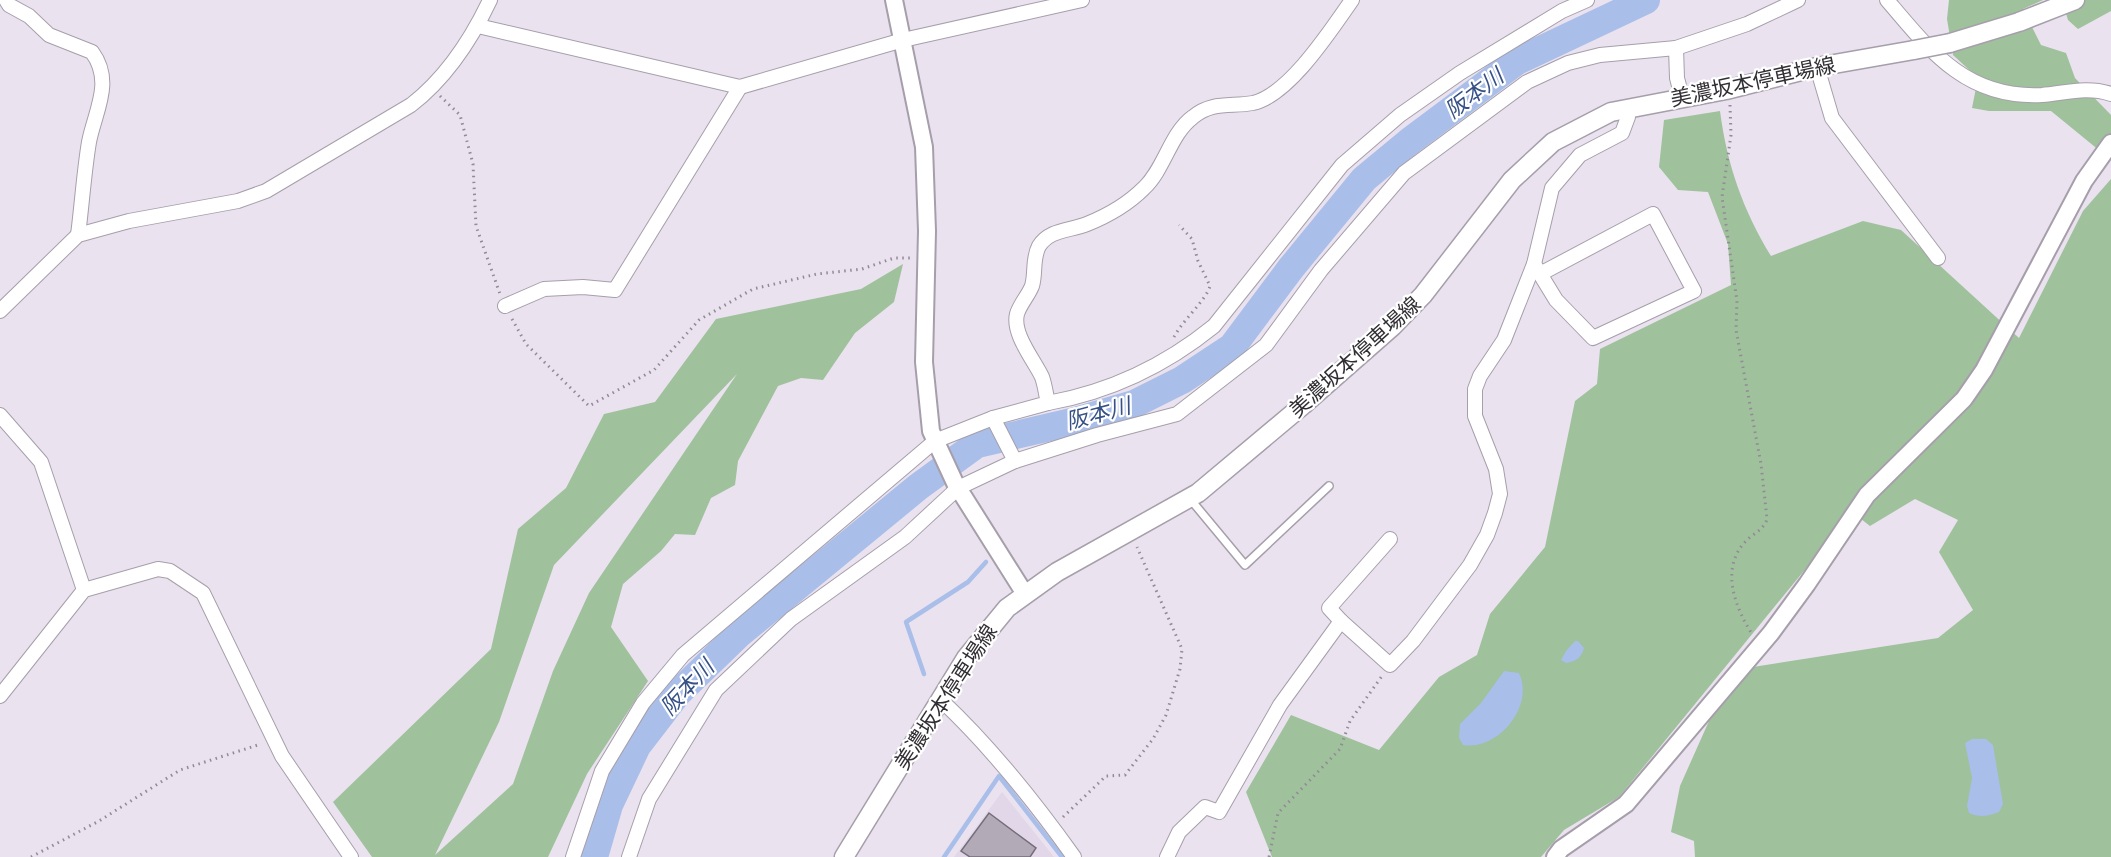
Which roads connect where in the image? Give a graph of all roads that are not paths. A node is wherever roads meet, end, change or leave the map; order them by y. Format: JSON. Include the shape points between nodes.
{"nodes":[{"id":1,"x":6,"y":0,"type":"edge"},
{"id":2,"x":490,"y":0,"type":"edge"},
{"id":3,"x":894,"y":0,"type":"edge"},
{"id":4,"x":1082,"y":0,"type":"edge"},
{"id":5,"x":1352,"y":0,"type":"edge"},
{"id":6,"x":1587,"y":0,"type":"edge"},
{"id":7,"x":1798,"y":0,"type":"edge"},
{"id":8,"x":1887,"y":0,"type":"edge"},
{"id":9,"x":2076,"y":0,"type":"edge"},
{"id":10,"x":478,"y":26,"type":"junction"},
{"id":11,"x":903,"y":40,"type":"junction"},
{"id":12,"x":1676,"y":48,"type":"junction"},
{"id":13,"x":1817,"y":67,"type":"junction"},
{"id":14,"x":740,"y":87,"type":"junction"},
{"id":15,"x":2111,"y":94,"type":"edge"},
{"id":16,"x":1682,"y":97,"type":"junction"},
{"id":17,"x":1627,"y":109,"type":"junction"},
{"id":18,"x":2111,"y":143,"type":"edge"},
{"id":19,"x":78,"y":235,"type":"junction"},
{"id":20,"x":1938,"y":258,"type":"dead end"},
{"id":21,"x":1537,"y":269,"type":"junction"},
{"id":22,"x":505,"y":306,"type":"dead end"},
{"id":23,"x":0,"y":310,"type":"edge"},
{"id":24,"x":1047,"y":403,"type":"junction"},
{"id":25,"x":0,"y":415,"type":"edge"},
{"id":26,"x":993,"y":418,"type":"junction"},
{"id":27,"x":937,"y":445,"type":"junction"},
{"id":28,"x":1015,"y":461,"type":"junction"},
{"id":29,"x":956,"y":486,"type":"junction"},
{"id":30,"x":1329,"y":486,"type":"dead end"},
{"id":31,"x":1190,"y":498,"type":"junction"},
{"id":32,"x":1390,"y":539,"type":"dead end"},
{"id":33,"x":84,"y":590,"type":"junction"},
{"id":34,"x":1025,"y":594,"type":"junction"},
{"id":35,"x":1341,"y":621,"type":"junction"},
{"id":36,"x":0,"y":696,"type":"edge"},
{"id":37,"x":942,"y":701,"type":"junction"},
{"id":38,"x":351,"y":857,"type":"edge"},
{"id":39,"x":573,"y":857,"type":"edge"},
{"id":40,"x":629,"y":857,"type":"edge"},
{"id":41,"x":844,"y":857,"type":"edge"},
{"id":42,"x":1074,"y":857,"type":"edge"},
{"id":43,"x":1167,"y":857,"type":"edge"},
{"id":44,"x":1555,"y":857,"type":"edge"}],
"edges":[{"from":1,"to":19,"type":"street","via":[[49,35],[92,52],[101,68],[102,99],[90,139]]},
{"from":2,"to":10,"type":"street"},
{"from":3,"to":11,"type":"street"},
{"from":4,"to":11,"type":"street"},
{"from":5,"to":24,"type":"street","via":[[1288,83],[1274,94],[1253,103],[1219,104],[1204,109],[1187,123],[1156,173],[1133,198],[1086,225],[1046,238],[1034,259],[1032,286],[1017,314],[1017,327],[1043,379]]},
{"from":6,"to":24,"type":"street","via":[[1562,10],[1460,72],[1400,115],[1350,158],[1214,326],[1189,346],[1098,391]]},
{"from":7,"to":12,"type":"street","via":[[1762,19]]},
{"from":8,"to":15,"type":"street","via":[[1938,59],[1973,83],[2023,94],[2077,89]]},
{"from":9,"to":13,"type":"main road","name":"美濃坂本停車場線","bridge":true,"via":[[1950,43]]},
{"from":10,"to":14,"type":"street"},
{"from":10,"to":19,"type":"street","via":[[433,88],[266,191],[238,201],[129,221]]},
{"from":11,"to":14,"type":"street"},
{"from":11,"to":27,"type":"street","via":[[924,147],[924,362],[927,405]]},
{"from":12,"to":16,"type":"street"},
{"from":12,"to":28,"type":"street","via":[[1579,60],[1527,82],[1404,173],[1322,270],[1266,345],[1177,414]]},
{"from":13,"to":16,"type":"main road","name":"美濃坂本停車場線"},
{"from":13,"to":20,"type":"street","via":[[1832,118]]},
{"from":14,"to":22,"type":"street","via":[[615,290],[544,289]]},
{"from":16,"to":17,"type":"main road","name":"美濃坂本停車場線"},
{"from":17,"to":21,"type":"street","via":[[1622,133],[1580,155],[1552,188]]},
{"from":17,"to":31,"type":"main road","name":"美濃坂本停車場線","via":[[1611,112],[1553,142],[1512,180],[1423,295],[1393,326]]},
{"from":18,"to":44,"type":"street","via":[[2084,181],[1984,370],[1964,399],[1867,495],[1762,642],[1626,804]]},
{"from":19,"to":23,"type":"street"},
{"from":21,"to":21,"type":"street","via":[[1556,300],[1593,338],[1694,291],[1653,214]]},
{"from":21,"to":35,"type":"street","via":[[1504,340],[1475,389],[1475,416],[1491,450],[1500,494],[1487,535],[1447,598],[1390,664]]},
{"from":24,"to":26,"type":"street"},
{"from":25,"to":33,"type":"street","via":[[41,462]]},
{"from":26,"to":27,"type":"street"},
{"from":26,"to":28,"type":"street"},
{"from":27,"to":29,"type":"street"},
{"from":27,"to":39,"type":"street","via":[[683,655],[643,703],[602,771]]},
{"from":28,"to":29,"type":"street"},
{"from":29,"to":34,"type":"street"},
{"from":29,"to":40,"type":"street","via":[[905,537],[792,619],[716,690],[649,799]]},
{"from":30,"to":31,"type":"lane","via":[[1245,565]]},
{"from":31,"to":34,"type":"main road","name":"美濃坂本停車場線"},
{"from":32,"to":35,"type":"street","via":[[1329,608]]},
{"from":33,"to":36,"type":"street"},
{"from":33,"to":38,"type":"street","via":[[158,568],[170,571],[203,593],[282,756]]},
{"from":34,"to":37,"type":"main road","name":"美濃坂本停車場線","via":[[980,638]]},
{"from":35,"to":43,"type":"street","via":[[1280,705],[1219,812],[1205,807],[1179,832]]},
{"from":37,"to":41,"type":"main road","name":"美濃坂本停車場線"},
{"from":37,"to":42,"type":"street","via":[[969,725]]}]}
